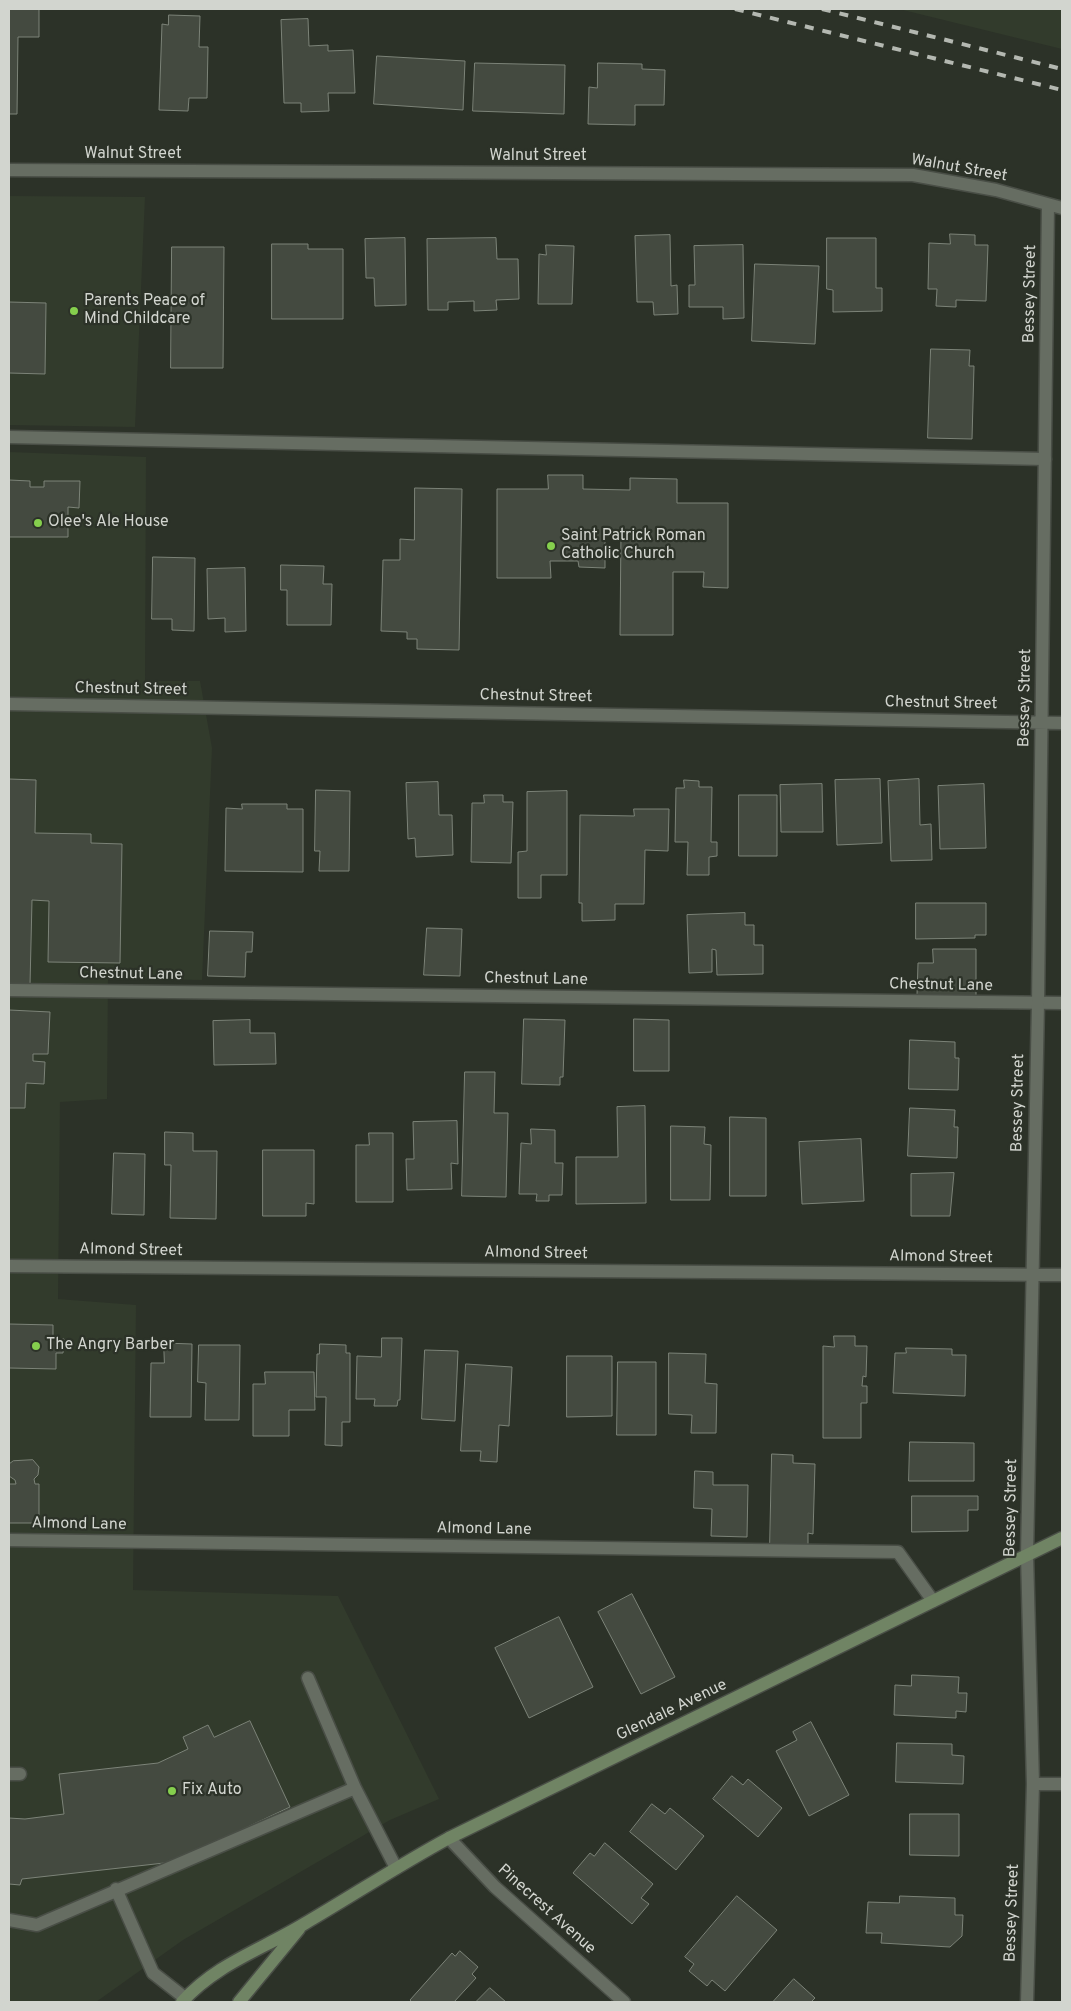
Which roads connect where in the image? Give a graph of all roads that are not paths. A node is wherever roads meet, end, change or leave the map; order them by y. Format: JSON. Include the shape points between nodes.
{"nodes":[{"id":1,"x":9,"y":170,"type":"edge"},
{"id":2,"x":1048,"y":205,"type":"junction"},
{"id":3,"x":1062,"y":208,"type":"edge"},
{"id":4,"x":9,"y":436,"type":"edge"},
{"id":5,"x":1045,"y":459,"type":"junction"},
{"id":6,"x":9,"y":704,"type":"edge"},
{"id":7,"x":1042,"y":722,"type":"junction"},
{"id":8,"x":1062,"y":722,"type":"edge"},
{"id":9,"x":9,"y":990,"type":"edge"},
{"id":10,"x":1038,"y":1003,"type":"junction"},
{"id":11,"x":1062,"y":1003,"type":"edge"},
{"id":12,"x":9,"y":1266,"type":"edge"},
{"id":13,"x":1031,"y":1275,"type":"junction"},
{"id":14,"x":1062,"y":1275,"type":"edge"},
{"id":15,"x":1062,"y":1538,"type":"edge"},
{"id":16,"x":9,"y":1540,"type":"edge"},
{"id":17,"x":1027,"y":1555,"type":"junction"},
{"id":18,"x":933,"y":1601,"type":"junction"},
{"id":19,"x":308,"y":1678,"type":"dead end"},
{"id":20,"x":1033,"y":1784,"type":"junction"},
{"id":21,"x":1062,"y":1784,"type":"edge"},
{"id":22,"x":355,"y":1788,"type":"junction"},
{"id":23,"x":449,"y":1838,"type":"junction"},
{"id":24,"x":396,"y":1868,"type":"junction"},
{"id":25,"x":116,"y":1889,"type":"junction"},
{"id":26,"x":9,"y":1920,"type":"edge"},
{"id":27,"x":302,"y":1925,"type":"junction"},
{"id":28,"x":182,"y":2001,"type":"edge"},
{"id":29,"x":239,"y":2002,"type":"edge"},
{"id":30,"x":624,"y":2002,"type":"edge"},
{"id":31,"x":1027,"y":2002,"type":"edge"}],
"edges":[{"from":1,"to":2,"type":"street","name":"Walnut Street","via":[[913,175],[987,188]]},
{"from":2,"to":3,"type":"street","name":"Walnut Street"},
{"from":2,"to":5,"type":"street","name":"Bessey Street"},
{"from":4,"to":5,"type":"street"},
{"from":5,"to":7,"type":"street","name":"Bessey Street"},
{"from":6,"to":7,"type":"street","name":"Chestnut Street"},
{"from":7,"to":8,"type":"street","name":"Chestnut Street"},
{"from":7,"to":10,"type":"street","name":"Bessey Street"},
{"from":9,"to":10,"type":"street","name":"Chestnut Lane"},
{"from":10,"to":11,"type":"street","name":"Chestnut Lane"},
{"from":10,"to":13,"type":"street","name":"Bessey Street"},
{"from":12,"to":13,"type":"street","name":"Almond Street"},
{"from":13,"to":14,"type":"street","name":"Almond Street"},
{"from":13,"to":17,"type":"street","name":"Bessey Street"},
{"from":15,"to":17,"type":"main road","name":"Glendale Avenue"},
{"from":16,"to":18,"type":"street","name":"Almond Lane","via":[[898,1552]]},
{"from":17,"to":18,"type":"main road","name":"Glendale Avenue"},
{"from":17,"to":20,"type":"street","name":"Bessey Street"},
{"from":18,"to":23,"type":"main road","name":"Glendale Avenue"},
{"from":19,"to":22,"type":"street"},
{"from":20,"to":21,"type":"street"},
{"from":20,"to":31,"type":"street","name":"Bessey Street"},
{"from":22,"to":24,"type":"street"},
{"from":22,"to":25,"type":"street"},
{"from":23,"to":24,"type":"main road","name":"Glendale Avenue"},
{"from":23,"to":30,"type":"street","name":"Pinecrest Avenue","via":[[495,1888]]},
{"from":24,"to":27,"type":"main road","name":"Glendale Avenue"},
{"from":25,"to":26,"type":"street","via":[[37,1925]]},
{"from":25,"to":28,"type":"street","via":[[153,1973]]},
{"from":27,"to":28,"type":"main road","name":"Glendale Avenue","via":[[220,1968]]},
{"from":27,"to":29,"type":"main road","name":"Glendale Avenue"}]}
